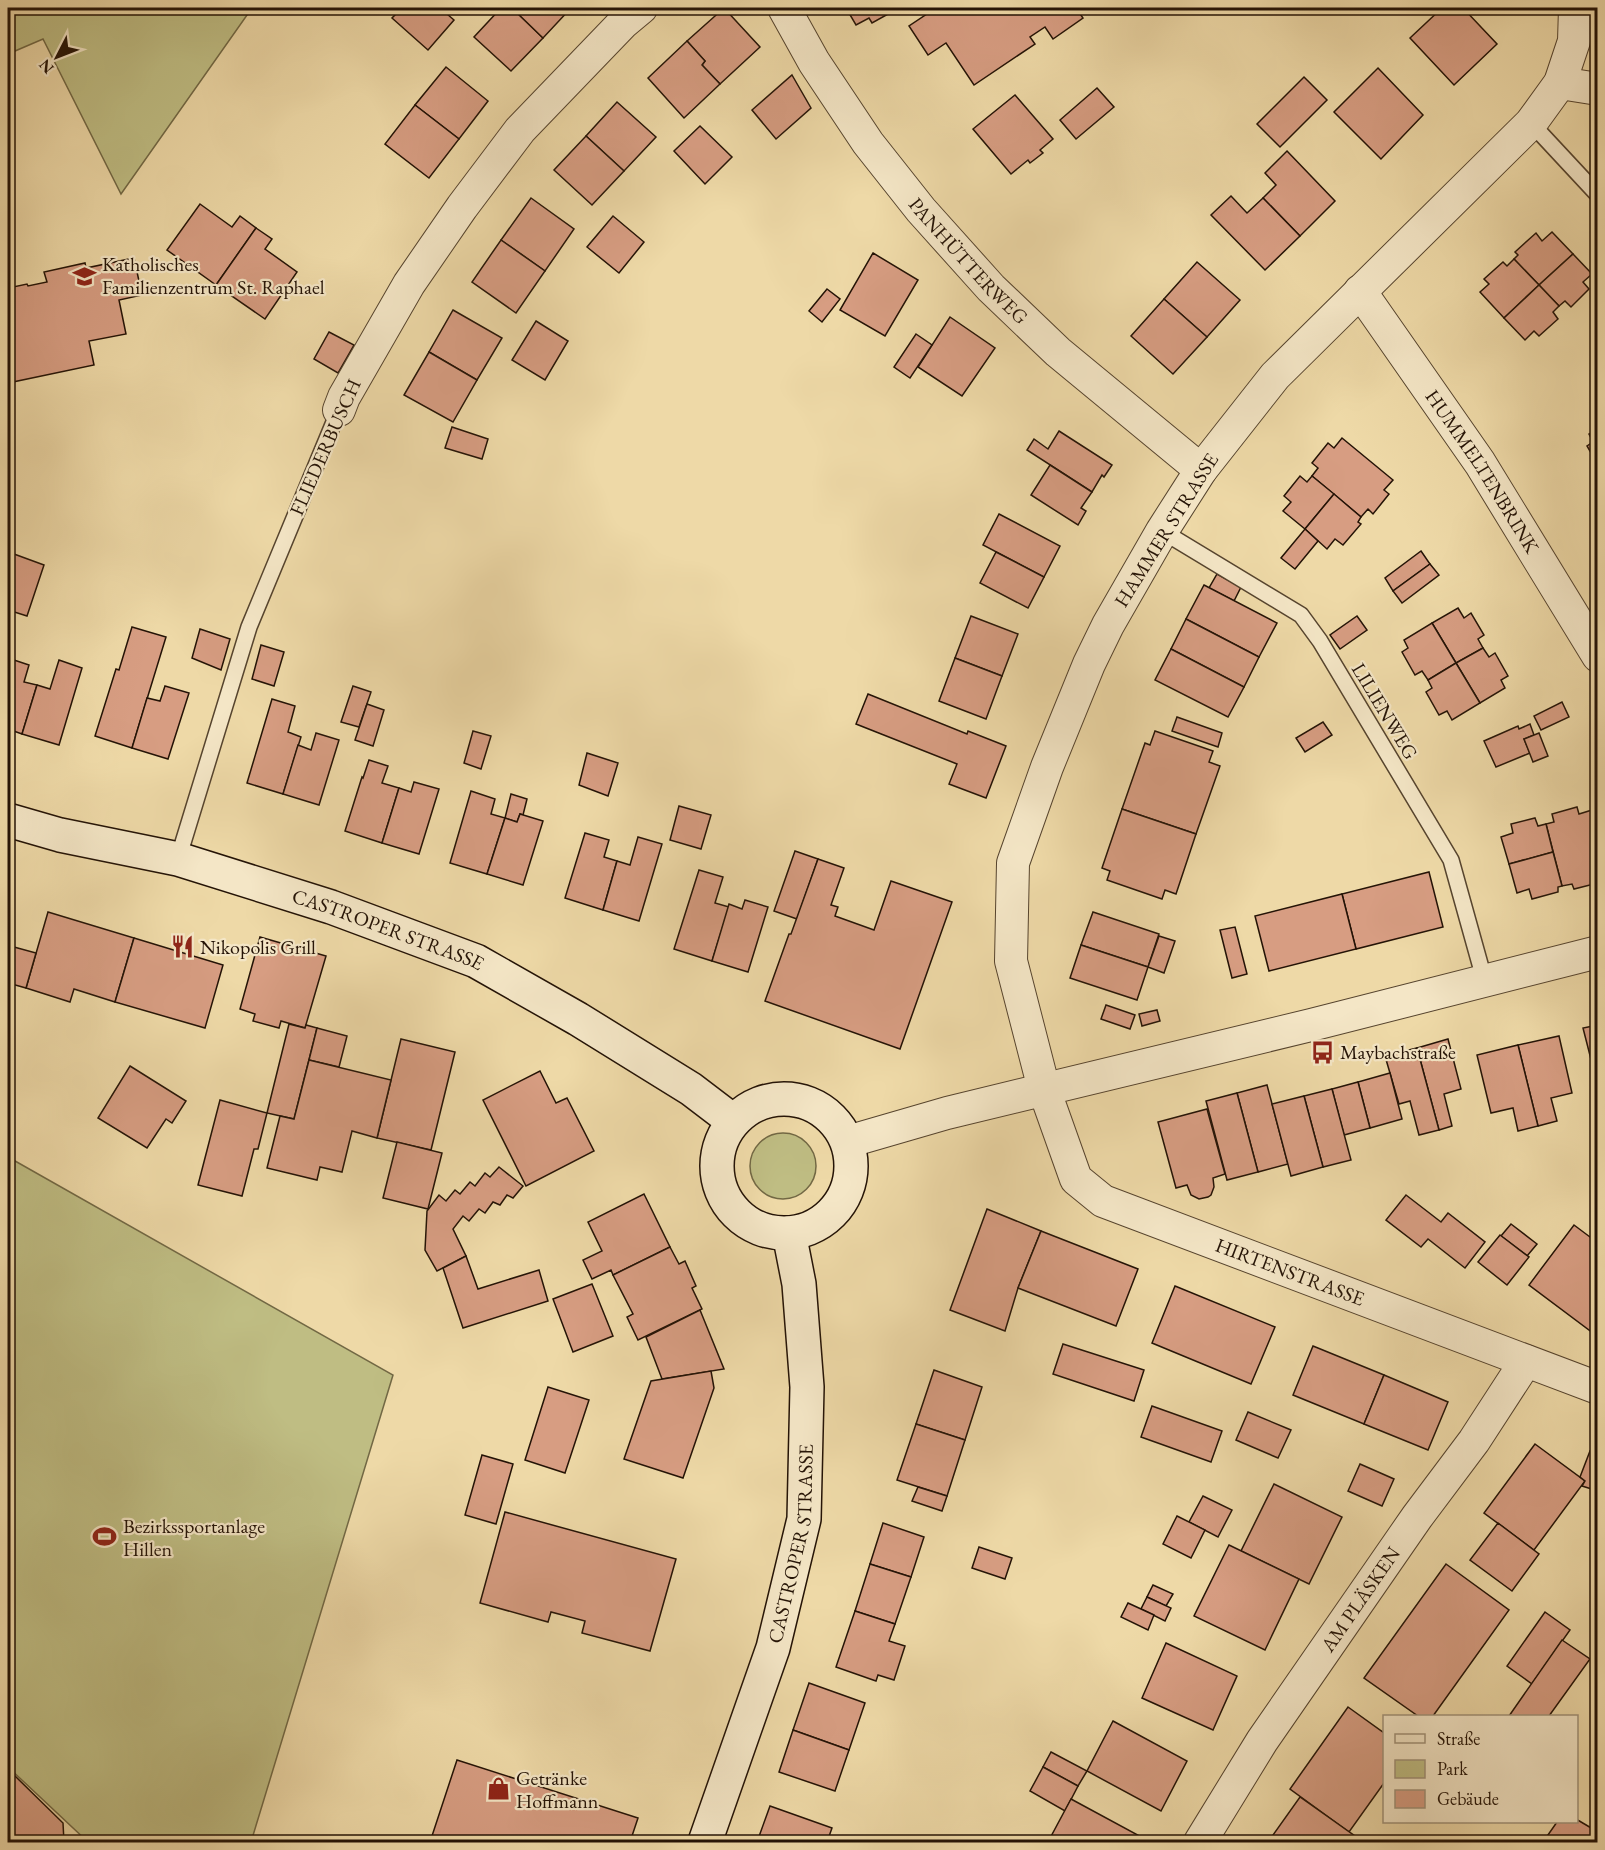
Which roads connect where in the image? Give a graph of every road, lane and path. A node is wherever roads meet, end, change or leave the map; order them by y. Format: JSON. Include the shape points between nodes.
{"nodes":[{"id":1,"x":640,"y":8,"type":"edge"},
{"id":2,"x":784,"y":8,"type":"edge"},
{"id":3,"x":1575,"y":8,"type":"edge"},
{"id":4,"x":1560,"y":83,"type":"junction"},
{"id":5,"x":1598,"y":89,"type":"edge"},
{"id":6,"x":1531,"y":123,"type":"junction"},
{"id":7,"x":1598,"y":195,"type":"edge"},
{"id":8,"x":1360,"y":291,"type":"junction"},
{"id":9,"x":339,"y":410,"type":"joint"},
{"id":10,"x":1201,"y":470,"type":"junction"},
{"id":11,"x":1162,"y":531,"type":"junction"},
{"id":12,"x":1598,"y":656,"type":"edge"},
{"id":13,"x":8,"y":820,"type":"edge"},
{"id":14,"x":178,"y":859,"type":"junction"},
{"id":15,"x":1598,"y":952,"type":"edge"},
{"id":16,"x":1485,"y":982,"type":"junction"},
{"id":17,"x":1044,"y":1089,"type":"junction"},
{"id":18,"x":733,"y":1120,"type":"junction"},
{"id":19,"x":847,"y":1142,"type":"junction"},
{"id":20,"x":789,"y":1233,"type":"junction"},
{"id":21,"x":1526,"y":1361,"type":"junction"},
{"id":22,"x":1598,"y":1388,"type":"edge"},
{"id":23,"x":705,"y":1842,"type":"edge"},
{"id":24,"x":1200,"y":1842,"type":"edge"}],
"edges":[{"from":1,"to":9,"type":"street","name":"FLIEDERBUSCH","via":[[520,130],[462,207],[409,284]]},
{"from":2,"to":10,"type":"street","name":"PANHÜTTERWEG","via":[[814,62],[868,143],[991,288],[1058,352]]},
{"from":3,"to":4,"type":"street","name":"HAMMER STRASSE","via":[[1574,41]]},
{"from":4,"to":5,"type":"street"},
{"from":4,"to":6,"type":"street","name":"HAMMER STRASSE"},
{"from":6,"to":7,"type":"lane"},
{"from":6,"to":8,"type":"street","name":"HAMMER STRASSE"},
{"from":8,"to":10,"type":"street","name":"HAMMER STRASSE","via":[[1275,376]]},
{"from":8,"to":12,"type":"street","name":"HUMMELTENBRINK","via":[[1480,463]]},
{"from":9,"to":14,"type":"lane","name":"FLIEDERBUSCH","via":[[249,627]]},
{"from":10,"to":11,"type":"street","name":"HAMMER STRASSE"},
{"from":11,"to":16,"type":"lane","name":"LILIENWEG","via":[[1301,615],[1320,641],[1451,860]]},
{"from":11,"to":17,"type":"street","name":"HAMMER STRASSE","via":[[1089,664],[1012,863],[1011,961]]},
{"from":13,"to":14,"type":"main road","name":"CASTROPER STRASSE"},
{"from":14,"to":18,"type":"main road","name":"CASTROPER STRASSE","via":[[331,907],[476,961],[578,1019],[691,1089]]},
{"from":15,"to":16,"type":"street"},
{"from":16,"to":17,"type":"street"},
{"from":17,"to":19,"type":"street"},
{"from":17,"to":21,"type":"street","name":"HIRTENSTRASSE","via":[[1076,1179],[1103,1201]]},
{"from":18,"to":19,"type":"main road","via":[[766,1100],[806,1101],[838,1125]]},
{"from":18,"to":20,"type":"main road","via":[[716,1157],[723,1196],[751,1225],[769,1232]]},
{"from":19,"to":20,"type":"main road","via":[[852,1162],[841,1202],[827,1218],[810,1228]]},
{"from":20,"to":23,"type":"main road","name":"CASTROPER STRASSE","via":[[799,1284],[807,1387],[804,1519],[773,1648]]},
{"from":21,"to":22,"type":"street","name":"HIRTENSTRASSE"},
{"from":21,"to":24,"type":"street","name":"AM PLÄSKEN","via":[[1262,1741]]}]}
